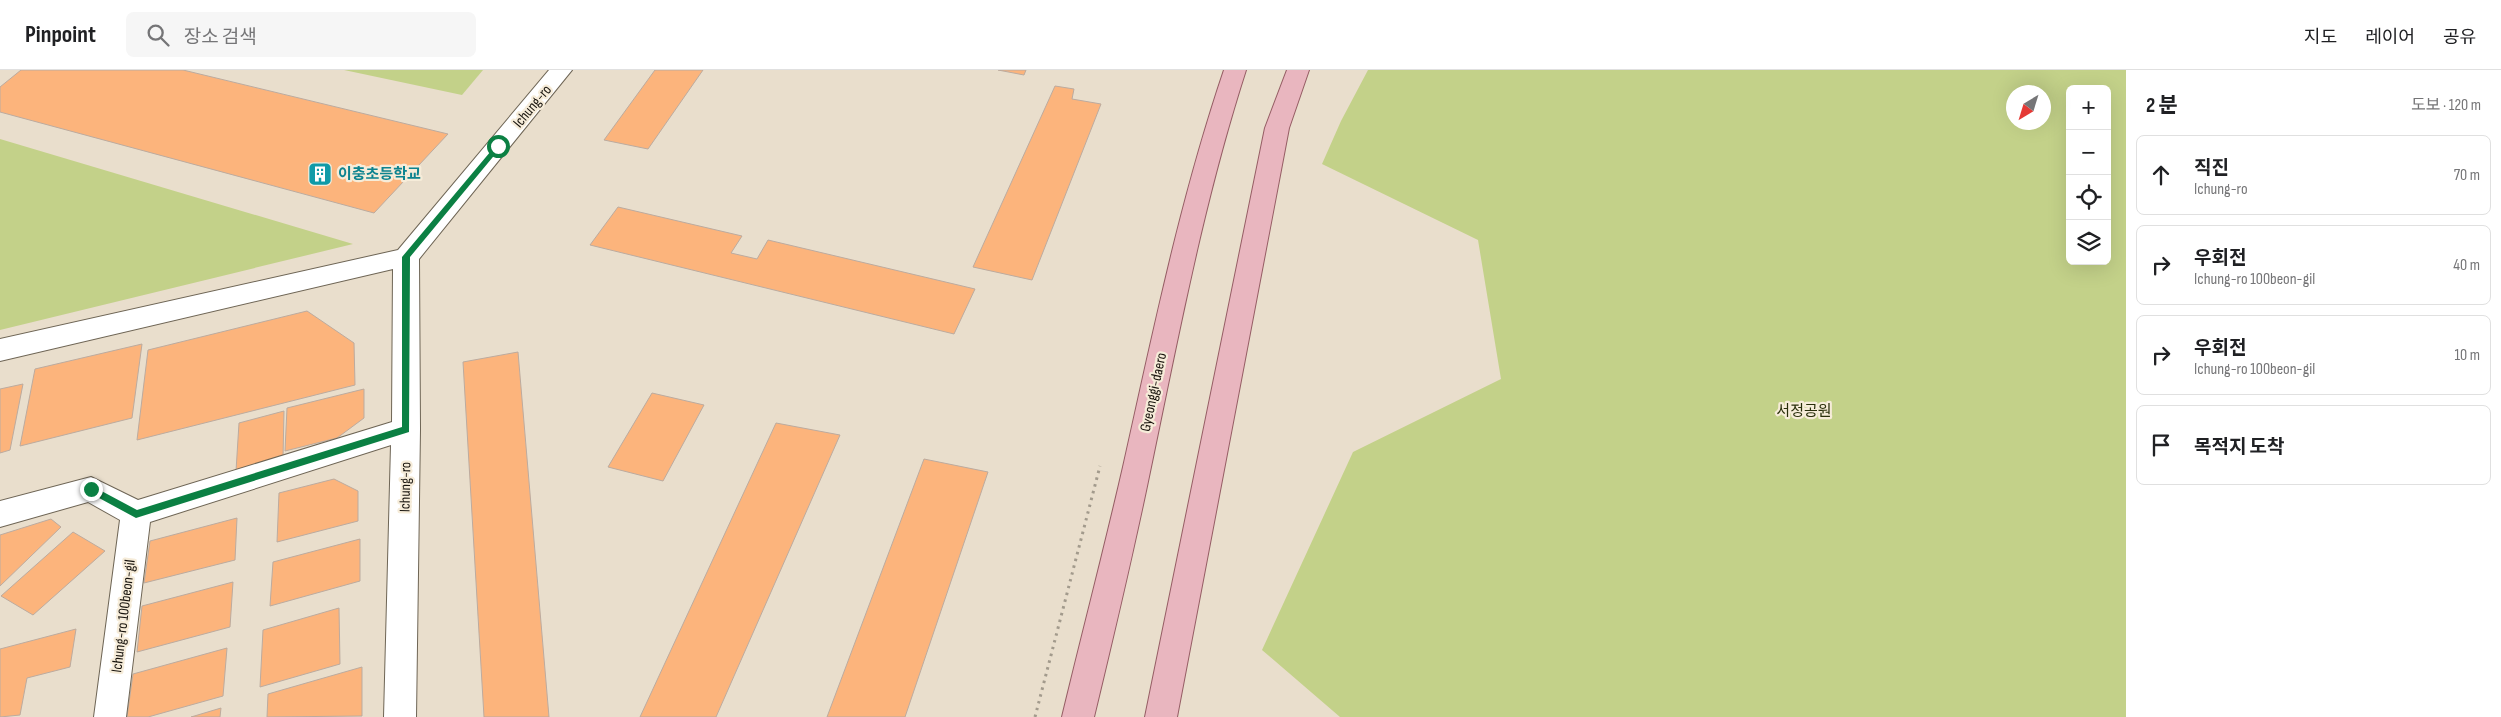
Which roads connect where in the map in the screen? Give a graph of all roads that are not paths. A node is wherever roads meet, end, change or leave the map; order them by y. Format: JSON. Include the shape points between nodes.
{"nodes":[{"id":1,"x":561,"y":70,"type":"edge"},
{"id":2,"x":1235,"y":70,"type":"edge"},
{"id":3,"x":1298,"y":70,"type":"edge"},
{"id":4,"x":406,"y":257,"type":"junction"},
{"id":5,"x":0,"y":350,"type":"edge"},
{"id":6,"x":406,"y":429,"type":"junction"},
{"id":7,"x":0,"y":514,"type":"edge"},
{"id":8,"x":136,"y":514,"type":"junction"},
{"id":9,"x":110,"y":717,"type":"edge"},
{"id":10,"x":400,"y":717,"type":"edge"},
{"id":11,"x":1078,"y":717,"type":"edge"},
{"id":12,"x":1161,"y":717,"type":"edge"}],
"edges":[{"from":1,"to":4,"type":"street","name":"Ichung-ro"},
{"from":2,"to":11,"type":"main road","name":"Gyeonggi-daero","via":[[1214,130],[1182,256],[1137,467]]},
{"from":3,"to":12,"type":"main road","via":[[1277,128]]},
{"from":4,"to":5,"type":"street"},
{"from":4,"to":6,"type":"street","name":"Ichung-ro"},
{"from":6,"to":8,"type":"street"},
{"from":6,"to":10,"type":"street","name":"Ichung-ro"},
{"from":7,"to":8,"type":"street","via":[[91,489]]},
{"from":8,"to":9,"type":"street","name":"Ichung-ro 100beon-gil"}]}
